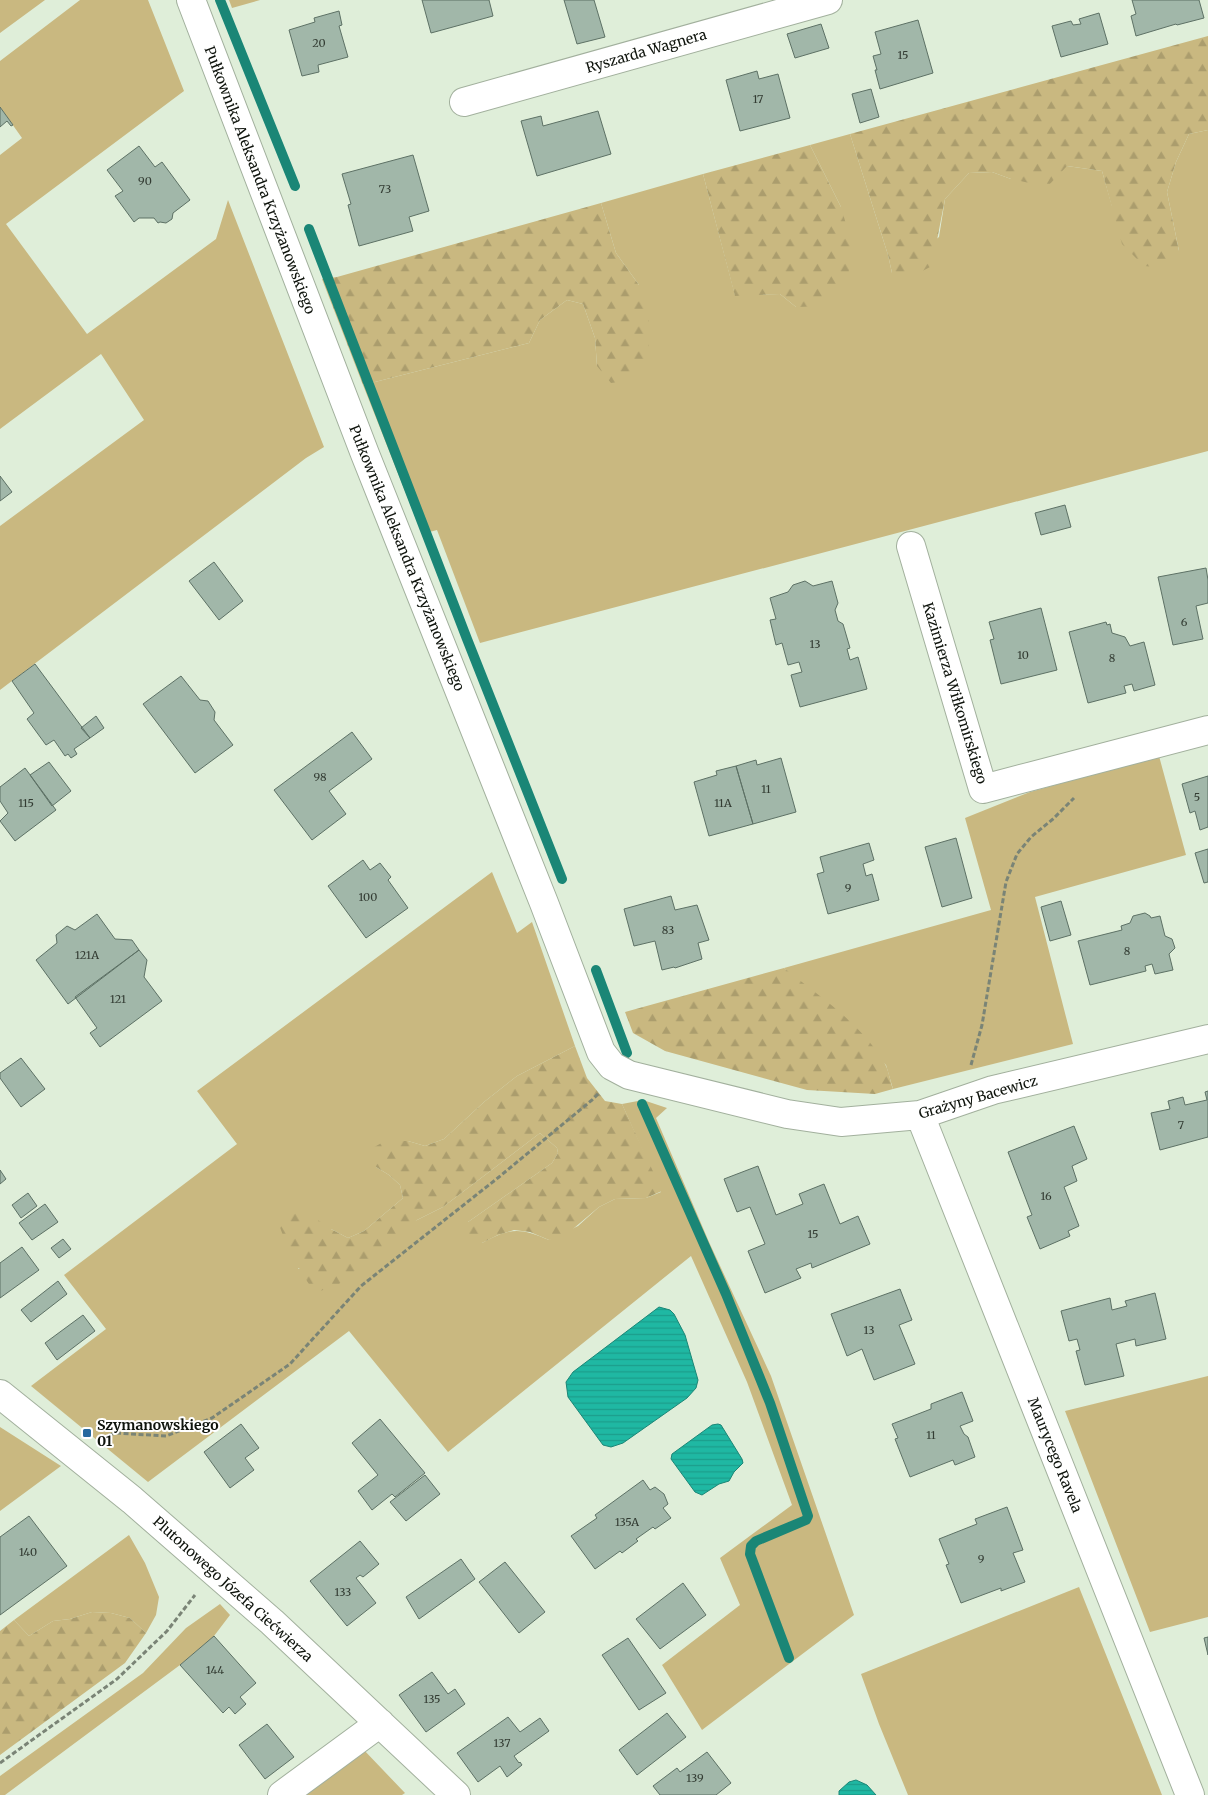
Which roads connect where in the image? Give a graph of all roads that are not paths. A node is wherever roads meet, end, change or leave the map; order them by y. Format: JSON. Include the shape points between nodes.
{"nodes":[{"id":1,"x":191,"y":0,"type":"edge"},
{"id":2,"x":828,"y":0,"type":"edge"},
{"id":3,"x":464,"y":102,"type":"dead end"},
{"id":4,"x":911,"y":546,"type":"dead end"},
{"id":5,"x":1208,"y":730,"type":"edge"},
{"id":6,"x":1208,"y":1038,"type":"edge"},
{"id":7,"x":658,"y":1082,"type":"joint"},
{"id":8,"x":920,"y":1115,"type":"junction"},
{"id":9,"x":0,"y":1394,"type":"edge"},
{"id":10,"x":380,"y":1723,"type":"junction"},
{"id":11,"x":282,"y":1795,"type":"edge"},
{"id":12,"x":456,"y":1795,"type":"edge"},
{"id":13,"x":1190,"y":1795,"type":"edge"}],
"edges":[{"from":1,"to":7,"type":"street","name":"Pułkownika Aleksandra Krzyżanowskiego","via":[[361,445],[601,1052],[612,1066],[629,1076]]},
{"from":2,"to":3,"type":"street","name":"Ryszarda Wagnera"},
{"from":4,"to":5,"type":"street","name":"Kazimierza Wiłkomirskiego","via":[[983,789]]},
{"from":6,"to":8,"type":"street","name":"Grażyny Bacewicz","via":[[993,1090]]},
{"from":7,"to":8,"type":"street","name":"Grażyny Bacewicz","via":[[787,1114],[842,1122]]},
{"from":8,"to":13,"type":"street","name":"Maurycego Ravela"},
{"from":9,"to":10,"type":"street","name":"Plutonowego Józefa Ciećwierza","via":[[132,1500],[272,1622]]},
{"from":10,"to":11,"type":"street"},
{"from":10,"to":12,"type":"street","name":"Plutonowego Józefa Ciećwierza"}]}
